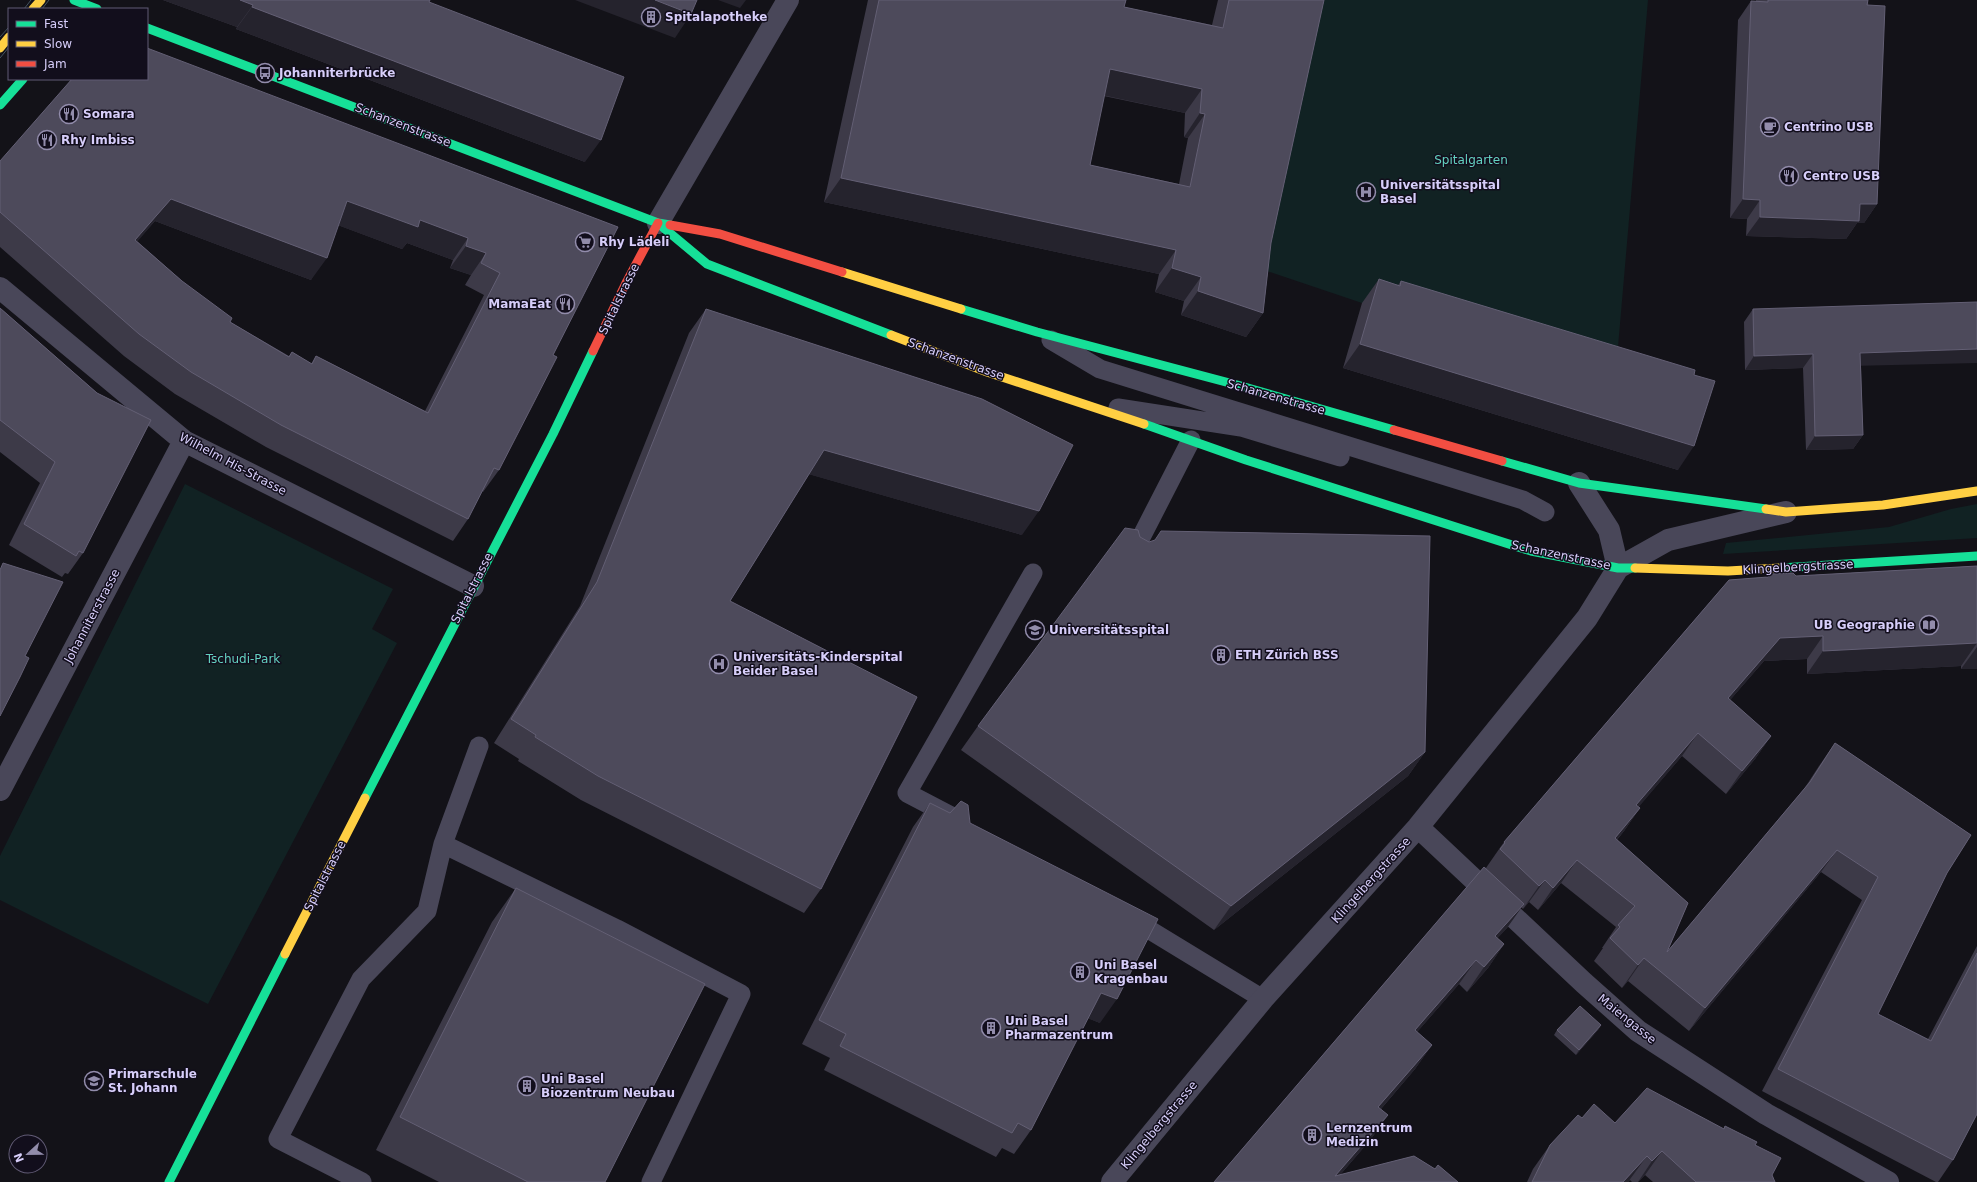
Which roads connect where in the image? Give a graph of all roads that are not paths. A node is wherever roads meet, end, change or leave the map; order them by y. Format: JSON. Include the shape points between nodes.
{"nodes":[{"id":1,"x":41,"y":0,"type":"edge"},
{"id":2,"x":74,"y":0,"type":"edge"},
{"id":3,"x":788,"y":0,"type":"edge"},
{"id":4,"x":34,"y":8,"type":"edge"},
{"id":5,"x":94,"y":8,"type":"edge"},
{"id":6,"x":148,"y":28,"type":"edge"},
{"id":7,"x":8,"y":38,"type":"edge"},
{"id":8,"x":0,"y":48,"type":"edge"},
{"id":9,"x":22,"y":80,"type":"edge"},
{"id":10,"x":0,"y":105,"type":"edge"},
{"id":11,"x":658,"y":223,"type":"junction"},
{"id":12,"x":0,"y":288,"type":"edge"},
{"id":13,"x":1037,"y":332,"type":"junction"},
{"id":14,"x":1088,"y":404,"type":"junction"},
{"id":15,"x":1191,"y":440,"type":"junction"},
{"id":16,"x":184,"y":441,"type":"junction"},
{"id":17,"x":1579,"y":483,"type":"junction"},
{"id":18,"x":1977,"y":491,"type":"edge"},
{"id":19,"x":1786,"y":512,"type":"junction"},
{"id":20,"x":1132,"y":555,"type":"edge"},
{"id":21,"x":1977,"y":556,"type":"edge"},
{"id":22,"x":1618,"y":568,"type":"junction"},
{"id":23,"x":1033,"y":573,"type":"dead end"},
{"id":24,"x":473,"y":586,"type":"junction"},
{"id":25,"x":480,"y":746,"type":"dead end"},
{"id":26,"x":0,"y":790,"type":"edge"},
{"id":27,"x":964,"y":823,"type":"edge"},
{"id":28,"x":1418,"y":827,"type":"junction"},
{"id":29,"x":442,"y":844,"type":"junction"},
{"id":30,"x":1115,"y":909,"type":"edge"},
{"id":31,"x":1263,"y":999,"type":"junction"},
{"id":32,"x":169,"y":1182,"type":"edge"},
{"id":33,"x":362,"y":1182,"type":"edge"},
{"id":34,"x":651,"y":1182,"type":"edge"},
{"id":35,"x":1112,"y":1182,"type":"edge"},
{"id":36,"x":1888,"y":1182,"type":"edge"}],
"edges":[{"from":1,"to":4,"type":"main road"},
{"from":2,"to":5,"type":"main road"},
{"from":3,"to":11,"type":"street","name":"Spitalstrasse"},
{"from":6,"to":11,"type":"main road","name":"Schanzenstrasse"},
{"from":7,"to":8,"type":"main road"},
{"from":9,"to":10,"type":"main road"},
{"from":11,"to":13,"type":"main road","name":"Schanzenstrasse","via":[[720,234]]},
{"from":11,"to":14,"type":"main road","name":"Schanzenstrasse","via":[[707,264],[987,372]]},
{"from":11,"to":24,"type":"main road","name":"Spitalstrasse","via":[[553,434]]},
{"from":12,"to":16,"type":"street","name":"Wilhelm His-Strasse"},
{"from":13,"to":14,"type":"lane","via":[[1100,369],[1523,500],[1545,512],[1523,511],[1241,428]]},
{"from":13,"to":17,"type":"main road","name":"Schanzenstrasse","via":[[1248,388]]},
{"from":14,"to":15,"type":"main road","name":"Schanzenstrasse"},
{"from":15,"to":20,"type":"lane"},
{"from":15,"to":22,"type":"main road","name":"Schanzenstrasse","via":[[1530,551]]},
{"from":16,"to":24,"type":"street","name":"Wilhelm His-Strasse"},
{"from":16,"to":26,"type":"street","name":"Johanniterstrasse"},
{"from":17,"to":19,"type":"main road","name":"Klingelbergstrasse"},
{"from":17,"to":22,"type":"street","name":"Schanzenstrasse","via":[[1609,530]]},
{"from":18,"to":19,"type":"main road","name":"Klingelbergstrasse","via":[[1883,505]]},
{"from":19,"to":22,"type":"street","name":"Klingelbergstrasse","via":[[1668,540]]},
{"from":21,"to":22,"type":"main road","name":"Klingelbergstrasse","via":[[1728,570]]},
{"from":22,"to":28,"type":"street","name":"Klingelbergstrasse","via":[[1587,618]]},
{"from":23,"to":27,"type":"lane","via":[[907,793]]},
{"from":24,"to":32,"type":"main road","name":"Spitalstrasse"},
{"from":25,"to":29,"type":"lane"},
{"from":28,"to":31,"type":"street","name":"Klingelbergstrasse"},
{"from":28,"to":36,"type":"street","name":"Maiengasse","via":[[1638,1031],[1766,1114]]},
{"from":29,"to":33,"type":"lane","via":[[427,911],[361,979],[278,1139]]},
{"from":29,"to":34,"type":"lane","via":[[617,929],[741,994]]},
{"from":30,"to":31,"type":"lane"},
{"from":31,"to":35,"type":"street","name":"Klingelbergstrasse"}]}
